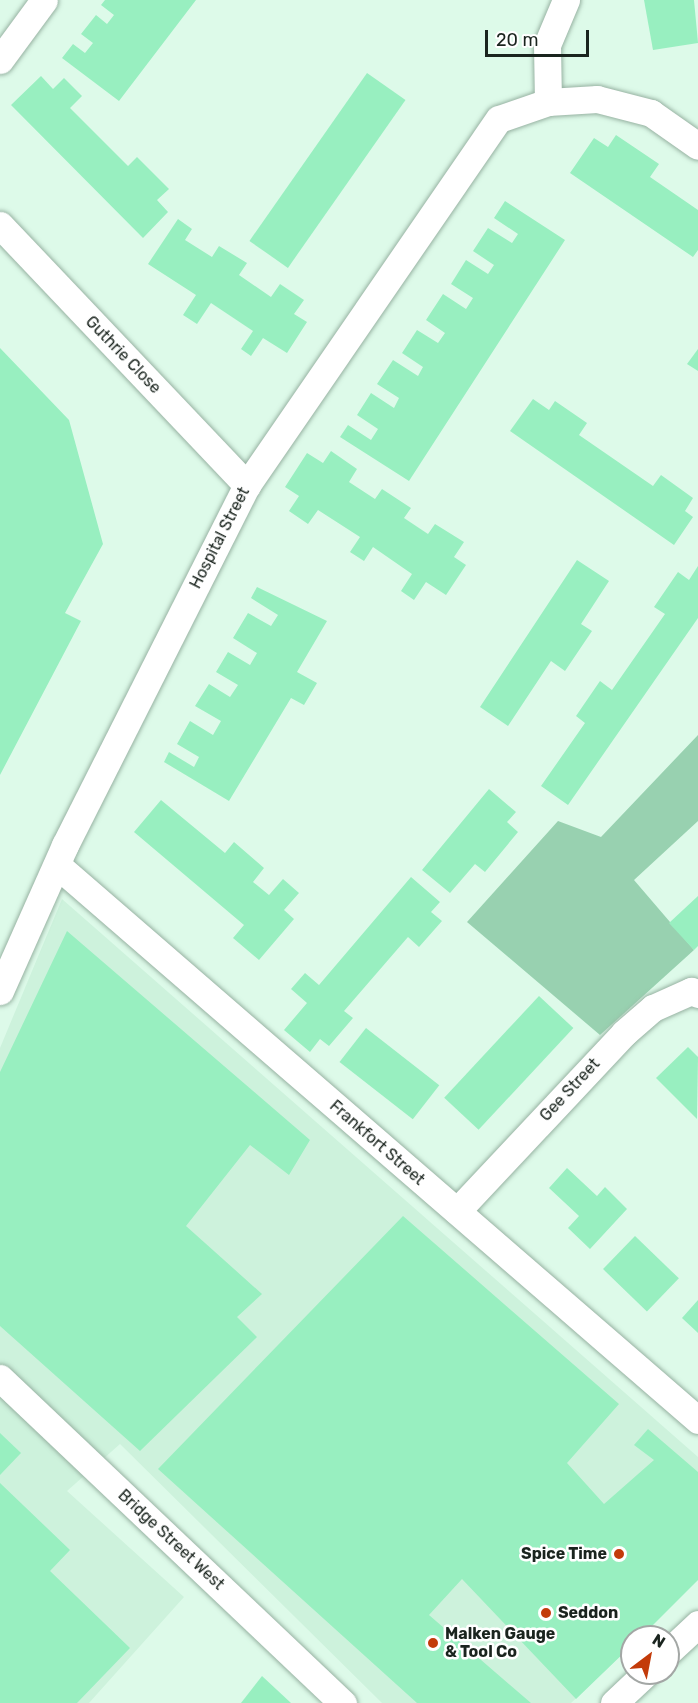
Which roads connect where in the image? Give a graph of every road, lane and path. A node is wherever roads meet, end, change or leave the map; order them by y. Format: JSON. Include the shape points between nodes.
{"nodes":[{"id":1,"x":44,"y":0,"type":"edge"},
{"id":2,"x":566,"y":0,"type":"edge"},
{"id":3,"x":0,"y":60,"type":"edge"},
{"id":4,"x":548,"y":102,"type":"junction"},
{"id":5,"x":698,"y":146,"type":"edge"},
{"id":6,"x":0,"y":225,"type":"edge"},
{"id":7,"x":247,"y":485,"type":"junction"},
{"id":8,"x":57,"y":865,"type":"junction"},
{"id":9,"x":0,"y":991,"type":"edge"},
{"id":10,"x":698,"y":994,"type":"edge"},
{"id":11,"x":457,"y":1211,"type":"junction"},
{"id":12,"x":0,"y":1378,"type":"edge"},
{"id":13,"x":698,"y":1420,"type":"edge"},
{"id":14,"x":698,"y":1624,"type":"edge"},
{"id":15,"x":680,"y":1641,"type":"edge"},
{"id":16,"x":633,"y":1685,"type":"edge"},
{"id":17,"x":343,"y":1703,"type":"edge"},
{"id":18,"x":614,"y":1703,"type":"edge"}],
"edges":[{"from":1,"to":3,"type":"street"},
{"from":2,"to":4,"type":"street","via":[[547,45]]},
{"from":4,"to":5,"type":"street","via":[[597,99],[651,113]]},
{"from":4,"to":7,"type":"street","name":"Hospital Street","via":[[499,119]]},
{"from":6,"to":7,"type":"street","name":"Guthrie Close"},
{"from":7,"to":8,"type":"street","name":"Hospital Street"},
{"from":8,"to":9,"type":"street","name":"Hospital Street"},
{"from":8,"to":11,"type":"street","name":"Frankfort Street"},
{"from":10,"to":11,"type":"street","name":"Gee Street","via":[[691,990],[653,1008],[624,1033]]},
{"from":11,"to":13,"type":"street","name":"Frankfort Street"},
{"from":12,"to":17,"type":"street","name":"Bridge Street West"},
{"from":14,"to":15,"type":"street"},
{"from":16,"to":18,"type":"street"}]}
